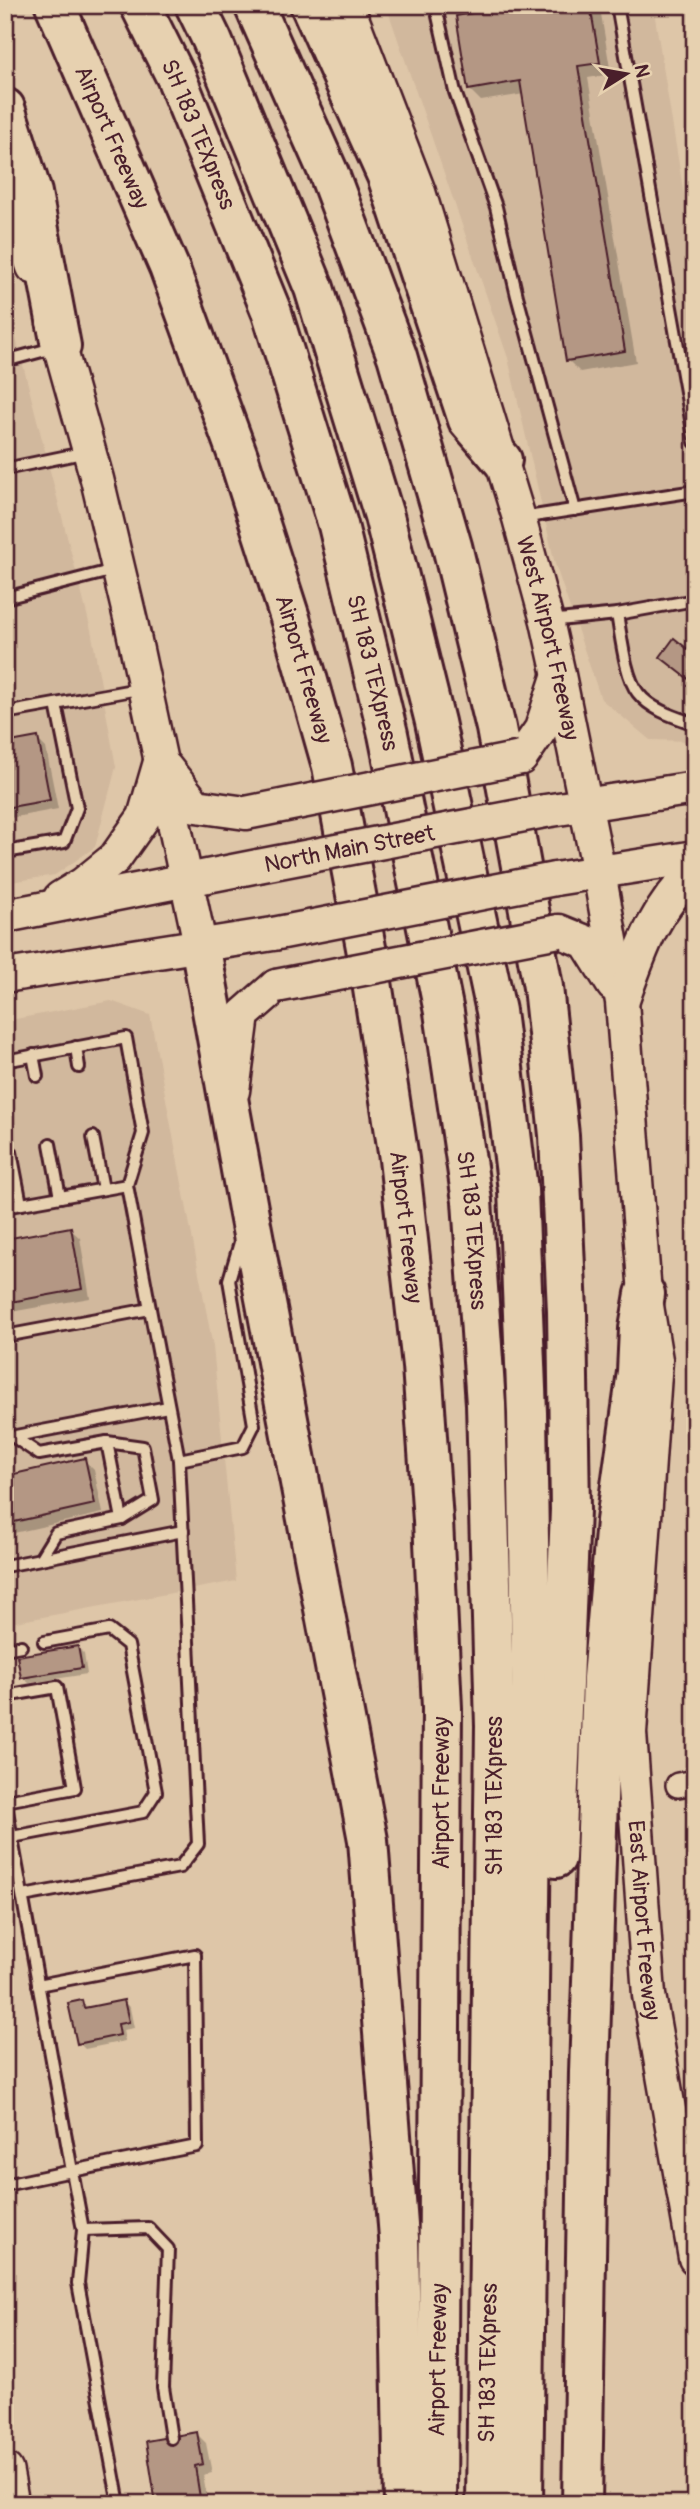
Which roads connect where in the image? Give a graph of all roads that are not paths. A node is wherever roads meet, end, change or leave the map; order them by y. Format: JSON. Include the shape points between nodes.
{"nodes":[{"id":1,"x":140,"y":5,"type":"edge"},
{"id":2,"x":195,"y":5,"type":"edge"},
{"id":3,"x":222,"y":5,"type":"edge"},
{"id":4,"x":254,"y":5,"type":"edge"},
{"id":5,"x":310,"y":5,"type":"edge"},
{"id":6,"x":347,"y":5,"type":"edge"},
{"id":7,"x":440,"y":5,"type":"edge"},
{"id":8,"x":617,"y":5,"type":"edge"},
{"id":9,"x":61,"y":13,"type":"edge"},
{"id":10,"x":5,"y":108,"type":"edge"},
{"id":11,"x":5,"y":187,"type":"edge"},
{"id":12,"x":314,"y":288,"type":"junction"},
{"id":13,"x":61,"y":346,"type":"junction"},
{"id":14,"x":5,"y":360,"type":"edge"},
{"id":15,"x":695,"y":442,"type":"edge"},
{"id":16,"x":90,"y":452,"type":"junction"},
{"id":17,"x":502,"y":460,"type":"junction"},
{"id":18,"x":5,"y":469,"type":"edge"},
{"id":19,"x":695,"y":491,"type":"edge"},
{"id":20,"x":575,"y":510,"type":"junction"},
{"id":21,"x":519,"y":518,"type":"junction"},
{"id":22,"x":117,"y":569,"type":"junction"},
{"id":23,"x":5,"y":598,"type":"edge"},
{"id":24,"x":695,"y":600,"type":"edge"},
{"id":25,"x":617,"y":614,"type":"junction"},
{"id":26,"x":547,"y":621,"type":"junction"},
{"id":27,"x":559,"y":675,"type":"junction"},
{"id":28,"x":144,"y":687,"type":"junction"},
{"id":29,"x":56,"y":704,"type":"junction"},
{"id":30,"x":5,"y":713,"type":"edge"},
{"id":31,"x":695,"y":724,"type":"edge"},
{"id":32,"x":161,"y":761,"type":"junction"},
{"id":33,"x":695,"y":788,"type":"edge"},
{"id":34,"x":585,"y":804,"type":"junction"},
{"id":35,"x":5,"y":852,"type":"edge"},
{"id":36,"x":695,"y":856,"type":"edge"},
{"id":37,"x":695,"y":870,"type":"edge"},
{"id":38,"x":599,"y":872,"type":"junction"},
{"id":39,"x":187,"y":879,"type":"junction"},
{"id":40,"x":45,"y":908,"type":"junction"},
{"id":41,"x":5,"y":916,"type":"edge"},
{"id":42,"x":200,"y":944,"type":"junction"},
{"id":43,"x":5,"y":976,"type":"edge"},
{"id":44,"x":622,"y":1002,"type":"junction"},
{"id":45,"x":76,"y":1048,"type":"junction"},
{"id":46,"x":33,"y":1055,"type":"junction"},
{"id":47,"x":5,"y":1061,"type":"edge"},
{"id":48,"x":79,"y":1067,"type":"dead end"},
{"id":49,"x":37,"y":1076,"type":"dead end"},
{"id":50,"x":231,"y":1108,"type":"junction"},
{"id":51,"x":93,"y":1137,"type":"dead end"},
{"id":52,"x":50,"y":1144,"type":"dead end"},
{"id":53,"x":11,"y":1152,"type":"dead end"},
{"id":54,"x":127,"y":1185,"type":"junction"},
{"id":55,"x":103,"y":1189,"type":"junction"},
{"id":56,"x":60,"y":1197,"type":"junction"},
{"id":57,"x":21,"y":1204,"type":"junction"},
{"id":58,"x":5,"y":1207,"type":"edge"},
{"id":59,"x":249,"y":1214,"type":"junction"},
{"id":60,"x":645,"y":1294,"type":"junction"},
{"id":61,"x":150,"y":1309,"type":"junction"},
{"id":62,"x":5,"y":1336,"type":"edge"},
{"id":63,"x":168,"y":1407,"type":"junction"},
{"id":64,"x":10,"y":1438,"type":"edge"},
{"id":65,"x":107,"y":1442,"type":"junction"},
{"id":66,"x":179,"y":1460,"type":"junction"},
{"id":67,"x":122,"y":1519,"type":"junction"},
{"id":68,"x":183,"y":1531,"type":"junction"},
{"id":69,"x":40,"y":1559,"type":"junction"},
{"id":70,"x":5,"y":1566,"type":"edge"},
{"id":71,"x":44,"y":1642,"type":"dead end"},
{"id":72,"x":21,"y":1646,"type":"dead end"},
{"id":73,"x":5,"y":1649,"type":"edge"},
{"id":74,"x":5,"y":1696,"type":"edge"},
{"id":75,"x":5,"y":1800,"type":"edge"},
{"id":76,"x":12,"y":1837,"type":"junction"},
{"id":77,"x":23,"y":1896,"type":"junction"},
{"id":78,"x":38,"y":1985,"type":"junction"},
{"id":79,"x":72,"y":2171,"type":"junction"},
{"id":80,"x":5,"y":2185,"type":"edge"},
{"id":81,"x":83,"y":2230,"type":"junction"},
{"id":82,"x":695,"y":2258,"type":"edge"},
{"id":83,"x":171,"y":2438,"type":"dead end"},
{"id":84,"x":5,"y":2471,"type":"edge"},
{"id":85,"x":12,"y":2504,"type":"edge"},
{"id":86,"x":119,"y":2504,"type":"edge"},
{"id":87,"x":404,"y":2504,"type":"edge"},
{"id":88,"x":437,"y":2504,"type":"edge"},
{"id":89,"x":486,"y":2504,"type":"edge"},
{"id":90,"x":523,"y":2504,"type":"edge"},
{"id":91,"x":544,"y":2504,"type":"edge"},
{"id":92,"x":582,"y":2504,"type":"edge"}],
"edges":[{"from":1,"to":89,"type":"highway","name":"SH 183 TEXpress","via":[[176,77],[272,313],[338,525],[388,734],[444,1012],[472,1201],[485,1404],[495,1726]]},
{"from":2,"to":12,"type":"highway","name":"SH 183 TEXpress"},
{"from":3,"to":12,"type":"highway"},
{"from":4,"to":91,"type":"highway","via":[[329,174],[397,356],[452,546],[496,728],[543,987],[559,1135],[570,1510],[554,1894]]},
{"from":5,"to":17,"type":"highway","via":[[387,176],[468,420]]},
{"from":6,"to":17,"type":"main road","name":"West Airport Freeway","via":[[419,192]]},
{"from":7,"to":20,"type":"lane","via":[[438,16],[455,92],[496,208]]},
{"from":8,"to":15,"type":"lane"},
{"from":9,"to":88,"type":"highway","name":"Airport Freeway","via":[[169,267],[238,456],[290,618],[332,766],[397,1145],[423,1378],[442,1708]]},
{"from":10,"to":13,"type":"highway","via":[[32,193]]},
{"from":11,"to":13,"type":"main road"},
{"from":12,"to":90,"type":"highway","name":"SH 183 TEXpress","via":[[384,516],[435,722],[496,1010],[518,1190],[532,1730]]},
{"from":13,"to":14,"type":"lane"},
{"from":13,"to":16,"type":"main road"},
{"from":16,"to":18,"type":"lane"},
{"from":16,"to":22,"type":"main road"},
{"from":17,"to":21,"type":"main road","name":"West Airport Freeway"},
{"from":19,"to":20,"type":"lane"},
{"from":20,"to":21,"type":"lane"},
{"from":21,"to":26,"type":"main road","name":"West Airport Freeway"},
{"from":22,"to":23,"type":"lane"},
{"from":22,"to":28,"type":"main road"},
{"from":24,"to":25,"type":"lane"},
{"from":25,"to":26,"type":"lane"},
{"from":25,"to":31,"type":"lane","via":[[638,693],[665,713]]},
{"from":26,"to":27,"type":"main road","name":"West Airport Freeway"},
{"from":27,"to":32,"type":"main road","bridge":true,"via":[[541,729],[521,758],[246,813],[196,806]]},
{"from":27,"to":34,"type":"main road","name":"West Airport Freeway"},
{"from":28,"to":29,"type":"lane"},
{"from":28,"to":32,"type":"main road"},
{"from":29,"to":30,"type":"lane"},
{"from":29,"to":35,"type":"lane","via":[[77,808],[64,842]]},
{"from":32,"to":39,"type":"main road"},
{"from":32,"to":40,"type":"main road","via":[[144,817],[115,858]]},
{"from":33,"to":34,"type":"main road","name":"North Main Street"},
{"from":34,"to":38,"type":"main road","name":"West Airport Freeway"},
{"from":34,"to":39,"type":"main road","name":"North Main Street","bridge":true},
{"from":36,"to":38,"type":"main road"},
{"from":37,"to":44,"type":"main road","via":[[672,892],[646,935]]},
{"from":38,"to":42,"type":"main road","bridge":true},
{"from":38,"to":44,"type":"main road","name":"West Airport Freeway"},
{"from":39,"to":40,"type":"main road","name":"North Main Street"},
{"from":39,"to":42,"type":"main road"},
{"from":40,"to":41,"type":"main road","name":"North Main Street"},
{"from":42,"to":43,"type":"main road"},
{"from":42,"to":50,"type":"highway"},
{"from":44,"to":50,"type":"main road","bridge":true,"via":[[586,942],[559,931],[276,986],[243,1015]]},
{"from":44,"to":60,"type":"main road","name":"West Airport Freeway"},
{"from":45,"to":46,"type":"lane"},
{"from":45,"to":48,"type":"lane"},
{"from":45,"to":54,"type":"lane","via":[[126,1038],[143,1133]]},
{"from":46,"to":47,"type":"lane"},
{"from":46,"to":49,"type":"lane"},
{"from":50,"to":59,"type":"highway"},
{"from":51,"to":55,"type":"lane"},
{"from":52,"to":56,"type":"lane"},
{"from":53,"to":57,"type":"lane"},
{"from":54,"to":55,"type":"lane"},
{"from":54,"to":61,"type":"lane"},
{"from":55,"to":56,"type":"lane"},
{"from":56,"to":57,"type":"lane"},
{"from":57,"to":58,"type":"lane"},
{"from":59,"to":66,"type":"lane","via":[[229,1280],[254,1425],[243,1447]]},
{"from":59,"to":87,"type":"highway","via":[[368,1840],[399,2238]]},
{"from":60,"to":82,"type":"main road","name":"East Airport Freeway","via":[[656,1360],[630,1733],[649,1995]]},
{"from":60,"to":92,"type":"highway","via":[[615,1521],[602,1678]]},
{"from":61,"to":62,"type":"lane"},
{"from":61,"to":63,"type":"lane"},
{"from":63,"to":64,"type":"lane"},
{"from":63,"to":66,"type":"lane"},
{"from":64,"to":65,"type":"lane","via":[[39,1454]]},
{"from":65,"to":67,"type":"lane"},
{"from":65,"to":67,"type":"lane","via":[[143,1447],[153,1500]]},
{"from":66,"to":68,"type":"lane"},
{"from":67,"to":69,"type":"lane","via":[[56,1533]]},
{"from":68,"to":69,"type":"lane"},
{"from":68,"to":77,"type":"lane","via":[[198,1844],[180,1867]]},
{"from":69,"to":70,"type":"lane"},
{"from":71,"to":76,"type":"lane","via":[[109,1630],[128,1645],[156,1792],[143,1812]]},
{"from":72,"to":73,"type":"lane"},
{"from":74,"to":75,"type":"lane","via":[[57,1687],[75,1788]]},
{"from":75,"to":76,"type":"lane"},
{"from":76,"to":77,"type":"lane"},
{"from":77,"to":78,"type":"lane"},
{"from":78,"to":79,"type":"lane"},
{"from":78,"to":79,"type":"lane","via":[[195,1955],[197,2146]]},
{"from":79,"to":80,"type":"lane"},
{"from":79,"to":81,"type":"lane"},
{"from":81,"to":83,"type":"lane","via":[[148,2228],[169,2249],[163,2386]]},
{"from":81,"to":86,"type":"lane","via":[[78,2283]]},
{"from":84,"to":85,"type":"main road"}]}
